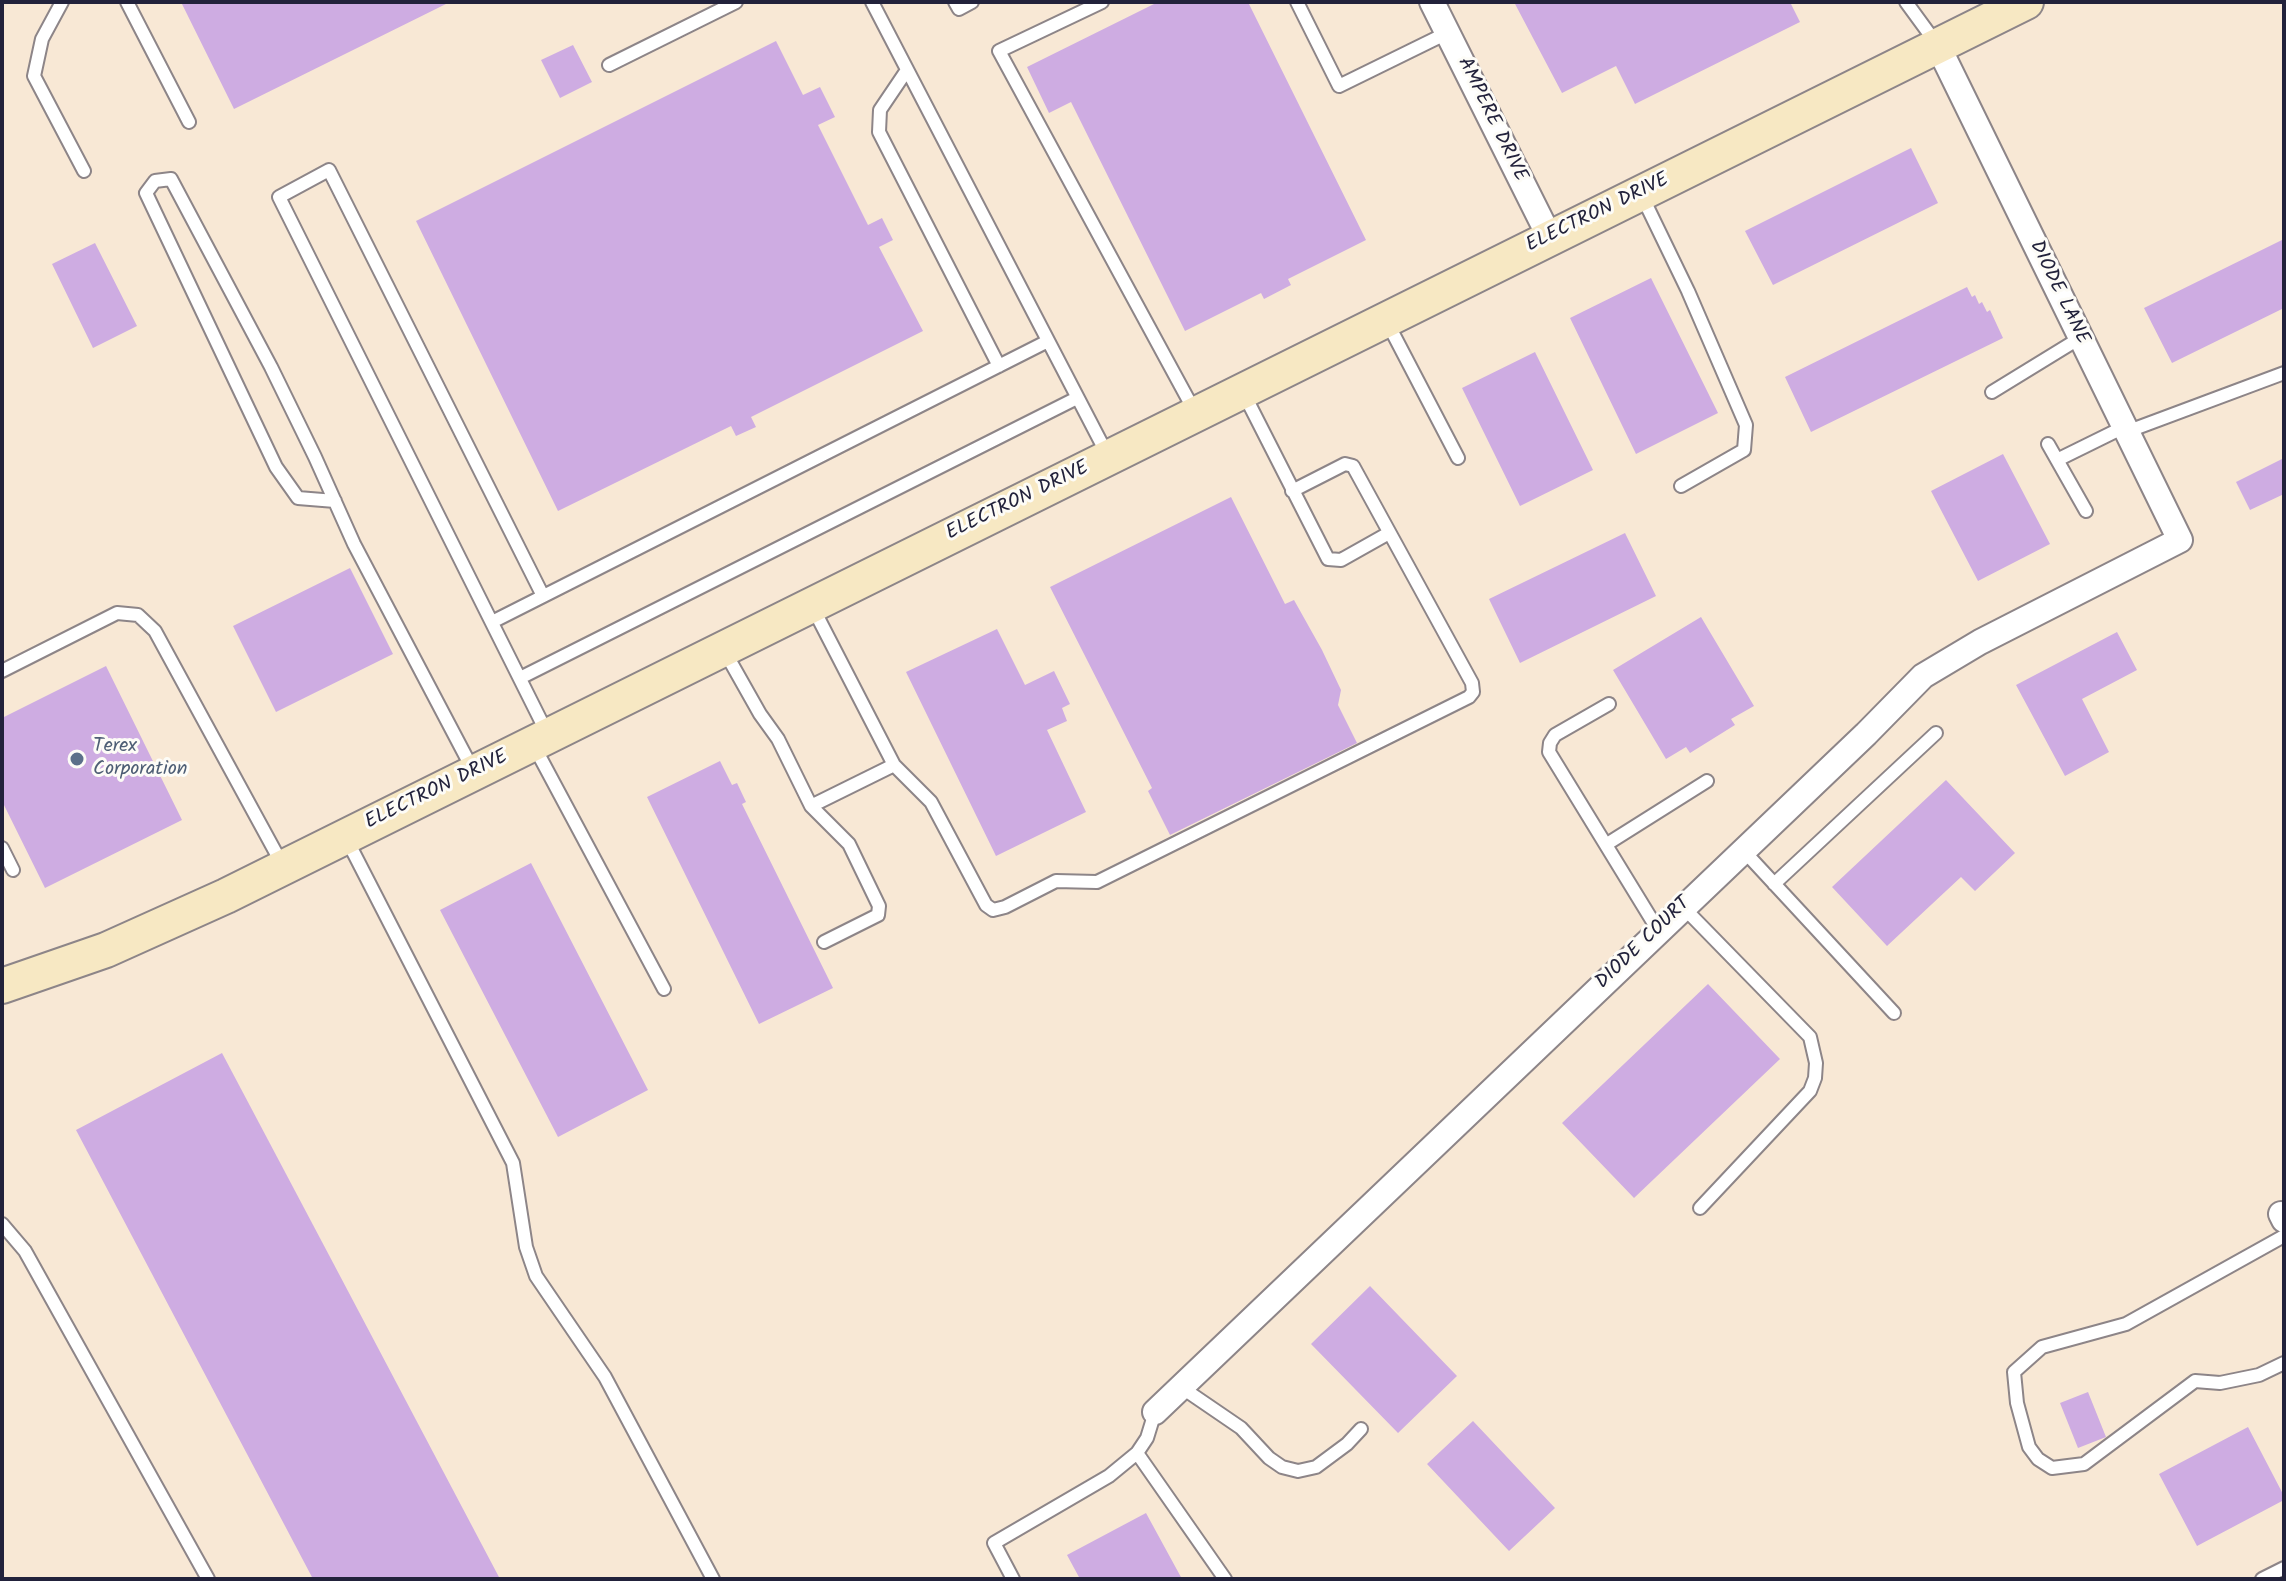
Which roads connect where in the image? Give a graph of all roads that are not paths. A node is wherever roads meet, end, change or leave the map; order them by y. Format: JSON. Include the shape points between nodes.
{"nodes":[{"id":1,"x":62,"y":2,"type":"edge"},
{"id":2,"x":127,"y":2,"type":"edge"},
{"id":3,"x":736,"y":2,"type":"edge"},
{"id":4,"x":872,"y":2,"type":"edge"},
{"id":5,"x":955,"y":2,"type":"edge"},
{"id":6,"x":972,"y":2,"type":"edge"},
{"id":7,"x":1102,"y":2,"type":"edge"},
{"id":8,"x":1297,"y":2,"type":"edge"},
{"id":9,"x":1432,"y":2,"type":"edge"},
{"id":10,"x":1906,"y":2,"type":"edge"},
{"id":11,"x":2026,"y":2,"type":"edge"},
{"id":12,"x":1447,"y":33,"type":"junction"},
{"id":13,"x":1938,"y":46,"type":"junction"},
{"id":14,"x":609,"y":65,"type":"dead end"},
{"id":15,"x":907,"y":70,"type":"junction"},
{"id":16,"x":189,"y":122,"type":"dead end"},
{"id":17,"x":84,"y":171,"type":"dead end"},
{"id":18,"x":1641,"y":193,"type":"junction"},
{"id":19,"x":1550,"y":238,"type":"junction"},
{"id":20,"x":1386,"y":319,"type":"junction"},
{"id":21,"x":2080,"y":338,"type":"junction"},
{"id":22,"x":1048,"y":341,"type":"junction"},
{"id":23,"x":999,"y":366,"type":"junction"},
{"id":24,"x":2284,"y":373,"type":"edge"},
{"id":25,"x":1242,"y":390,"type":"junction"},
{"id":26,"x":1992,"y":392,"type":"dead end"},
{"id":27,"x":1077,"y":398,"type":"junction"},
{"id":28,"x":1196,"y":414,"type":"junction"},
{"id":29,"x":2125,"y":430,"type":"junction"},
{"id":30,"x":2048,"y":444,"type":"dead end"},
{"id":31,"x":1108,"y":457,"type":"junction"},
{"id":32,"x":1458,"y":458,"type":"dead end"},
{"id":33,"x":2057,"y":460,"type":"junction"},
{"id":34,"x":1681,"y":486,"type":"dead end"},
{"id":35,"x":1292,"y":491,"type":"junction"},
{"id":36,"x":335,"y":501,"type":"junction"},
{"id":37,"x":2086,"y":511,"type":"dead end"},
{"id":38,"x":1389,"y":533,"type":"junction"},
{"id":39,"x":2180,"y":540,"type":"joint"},
{"id":40,"x":543,"y":596,"type":"junction"},
{"id":41,"x":812,"y":605,"type":"junction"},
{"id":42,"x":492,"y":622,"type":"junction"},
{"id":43,"x":723,"y":649,"type":"junction"},
{"id":44,"x":2,"y":671,"type":"edge"},
{"id":45,"x":520,"y":678,"type":"junction"},
{"id":46,"x":1609,"y":704,"type":"dead end"},
{"id":47,"x":1936,"y":733,"type":"dead end"},
{"id":48,"x":540,"y":740,"type":"junction"},
{"id":49,"x":894,"y":765,"type":"junction"},
{"id":50,"x":474,"y":772,"type":"junction"},
{"id":51,"x":1707,"y":781,"type":"dead end"},
{"id":52,"x":811,"y":806,"type":"junction"},
{"id":53,"x":345,"y":837,"type":"junction"},
{"id":54,"x":1607,"y":844,"type":"junction"},
{"id":55,"x":2,"y":848,"type":"edge"},
{"id":56,"x":1743,"y":850,"type":"junction"},
{"id":57,"x":283,"y":867,"type":"junction"},
{"id":58,"x":13,"y":870,"type":"dead end"},
{"id":59,"x":1774,"y":884,"type":"junction"},
{"id":60,"x":1683,"y":907,"type":"junction"},
{"id":61,"x":1658,"y":930,"type":"junction"},
{"id":62,"x":824,"y":942,"type":"dead end"},
{"id":63,"x":2,"y":986,"type":"edge"},
{"id":64,"x":664,"y":989,"type":"dead end"},
{"id":65,"x":1894,"y":1013,"type":"dead end"},
{"id":66,"x":1700,"y":1208,"type":"dead end"},
{"id":67,"x":2283,"y":1221,"type":"edge"},
{"id":68,"x":2,"y":1224,"type":"edge"},
{"id":69,"x":2284,"y":1363,"type":"edge"},
{"id":70,"x":1181,"y":1387,"type":"junction"},
{"id":71,"x":1155,"y":1412,"type":"joint"},
{"id":72,"x":1361,"y":1429,"type":"dead end"},
{"id":73,"x":1137,"y":1453,"type":"junction"},
{"id":74,"x":2284,"y":1568,"type":"edge"},
{"id":75,"x":208,"y":1579,"type":"edge"},
{"id":76,"x":713,"y":1579,"type":"edge"},
{"id":77,"x":1013,"y":1579,"type":"edge"},
{"id":78,"x":1225,"y":1579,"type":"edge"},
{"id":79,"x":2262,"y":1579,"type":"edge"}],
"edges":[{"from":1,"to":17,"type":"lane","via":[[42,39],[34,76]]},
{"from":2,"to":16,"type":"lane"},
{"from":3,"to":14,"type":"lane"},
{"from":4,"to":15,"type":"lane"},
{"from":5,"to":6,"type":"lane","via":[[959,9]]},
{"from":7,"to":28,"type":"lane","via":[[999,51]]},
{"from":8,"to":12,"type":"lane","via":[[1339,86]]},
{"from":9,"to":12,"type":"street","name":"AMPERE DRIVE"},
{"from":10,"to":13,"type":"lane"},
{"from":11,"to":13,"type":"street","name":"ELECTRON DRIVE"},
{"from":12,"to":19,"type":"street","name":"AMPERE DRIVE"},
{"from":13,"to":18,"type":"street","name":"ELECTRON DRIVE"},
{"from":13,"to":21,"type":"street","name":"DIODE LANE"},
{"from":15,"to":22,"type":"lane"},
{"from":15,"to":23,"type":"lane","via":[[880,110],[879,132]]},
{"from":18,"to":19,"type":"street","name":"ELECTRON DRIVE"},
{"from":18,"to":34,"type":"lane","via":[[1746,425],[1744,450]]},
{"from":19,"to":20,"type":"street","name":"ELECTRON DRIVE"},
{"from":20,"to":25,"type":"street","name":"ELECTRON DRIVE"},
{"from":20,"to":32,"type":"lane"},
{"from":21,"to":26,"type":"lane"},
{"from":21,"to":29,"type":"street","name":"DIODE LANE"},
{"from":22,"to":23,"type":"lane"},
{"from":22,"to":27,"type":"lane"},
{"from":23,"to":40,"type":"lane"},
{"from":24,"to":29,"type":"lane"},
{"from":25,"to":28,"type":"street","name":"ELECTRON DRIVE"},
{"from":25,"to":35,"type":"lane"},
{"from":27,"to":31,"type":"lane"},
{"from":27,"to":45,"type":"lane"},
{"from":28,"to":31,"type":"street","name":"ELECTRON DRIVE"},
{"from":29,"to":33,"type":"lane"},
{"from":29,"to":39,"type":"street","name":"DIODE LANE"},
{"from":30,"to":33,"type":"lane"},
{"from":31,"to":41,"type":"street","name":"ELECTRON DRIVE"},
{"from":33,"to":37,"type":"lane"},
{"from":35,"to":38,"type":"lane","via":[[1350,464]]},
{"from":35,"to":38,"type":"lane","via":[[1328,559],[1341,560]]},
{"from":36,"to":36,"type":"lane","via":[[171,179],[155,181],[146,193],[276,467],[298,498]]},
{"from":36,"to":50,"type":"lane"},
{"from":38,"to":49,"type":"lane","via":[[1472,683],[1469,697],[1097,882],[1056,881],[993,910],[931,802]]},
{"from":39,"to":56,"type":"street","name":"DIODE COURT","via":[[1923,676]]},
{"from":40,"to":42,"type":"lane"},
{"from":40,"to":42,"type":"lane","via":[[329,170],[279,197]]},
{"from":41,"to":43,"type":"street","name":"ELECTRON DRIVE"},
{"from":41,"to":49,"type":"lane"},
{"from":42,"to":45,"type":"lane"},
{"from":43,"to":48,"type":"street","name":"ELECTRON DRIVE"},
{"from":43,"to":52,"type":"lane"},
{"from":44,"to":57,"type":"lane","via":[[117,613],[148,621]]},
{"from":45,"to":48,"type":"lane"},
{"from":46,"to":54,"type":"lane","via":[[1555,735],[1549,752]]},
{"from":47,"to":59,"type":"lane"},
{"from":48,"to":50,"type":"street","name":"ELECTRON DRIVE"},
{"from":48,"to":64,"type":"lane"},
{"from":49,"to":52,"type":"lane"},
{"from":50,"to":53,"type":"street","name":"ELECTRON DRIVE"},
{"from":51,"to":54,"type":"lane"},
{"from":52,"to":62,"type":"lane","via":[[849,844],[879,906],[878,915]]},
{"from":53,"to":57,"type":"street","name":"ELECTRON DRIVE"},
{"from":53,"to":76,"type":"lane","via":[[513,1163],[526,1247],[536,1276],[605,1377]]},
{"from":54,"to":61,"type":"lane"},
{"from":55,"to":58,"type":"lane"},
{"from":56,"to":59,"type":"lane"},
{"from":56,"to":60,"type":"street","name":"DIODE COURT"},
{"from":57,"to":63,"type":"street","name":"ELECTRON DRIVE","via":[[106,950]]},
{"from":59,"to":65,"type":"lane"},
{"from":60,"to":61,"type":"street","name":"DIODE COURT"},
{"from":60,"to":66,"type":"lane","via":[[1810,1037],[1816,1063],[1810,1091]]},
{"from":61,"to":70,"type":"street","name":"DIODE COURT"},
{"from":67,"to":69,"type":"lane","via":[[2126,1324],[2042,1347],[2014,1372],[2029,1447],[2052,1468],[2084,1464],[2195,1381],[2220,1383]]},
{"from":68,"to":75,"type":"lane","via":[[25,1251]]},
{"from":70,"to":71,"type":"street","name":"DIODE COURT"},
{"from":70,"to":72,"type":"lane","via":[[1241,1428],[1269,1458],[1298,1471],[1316,1467]]},
{"from":71,"to":73,"type":"lane"},
{"from":73,"to":77,"type":"lane","via":[[1109,1476],[994,1543]]},
{"from":73,"to":78,"type":"lane"},
{"from":74,"to":79,"type":"lane"}]}
